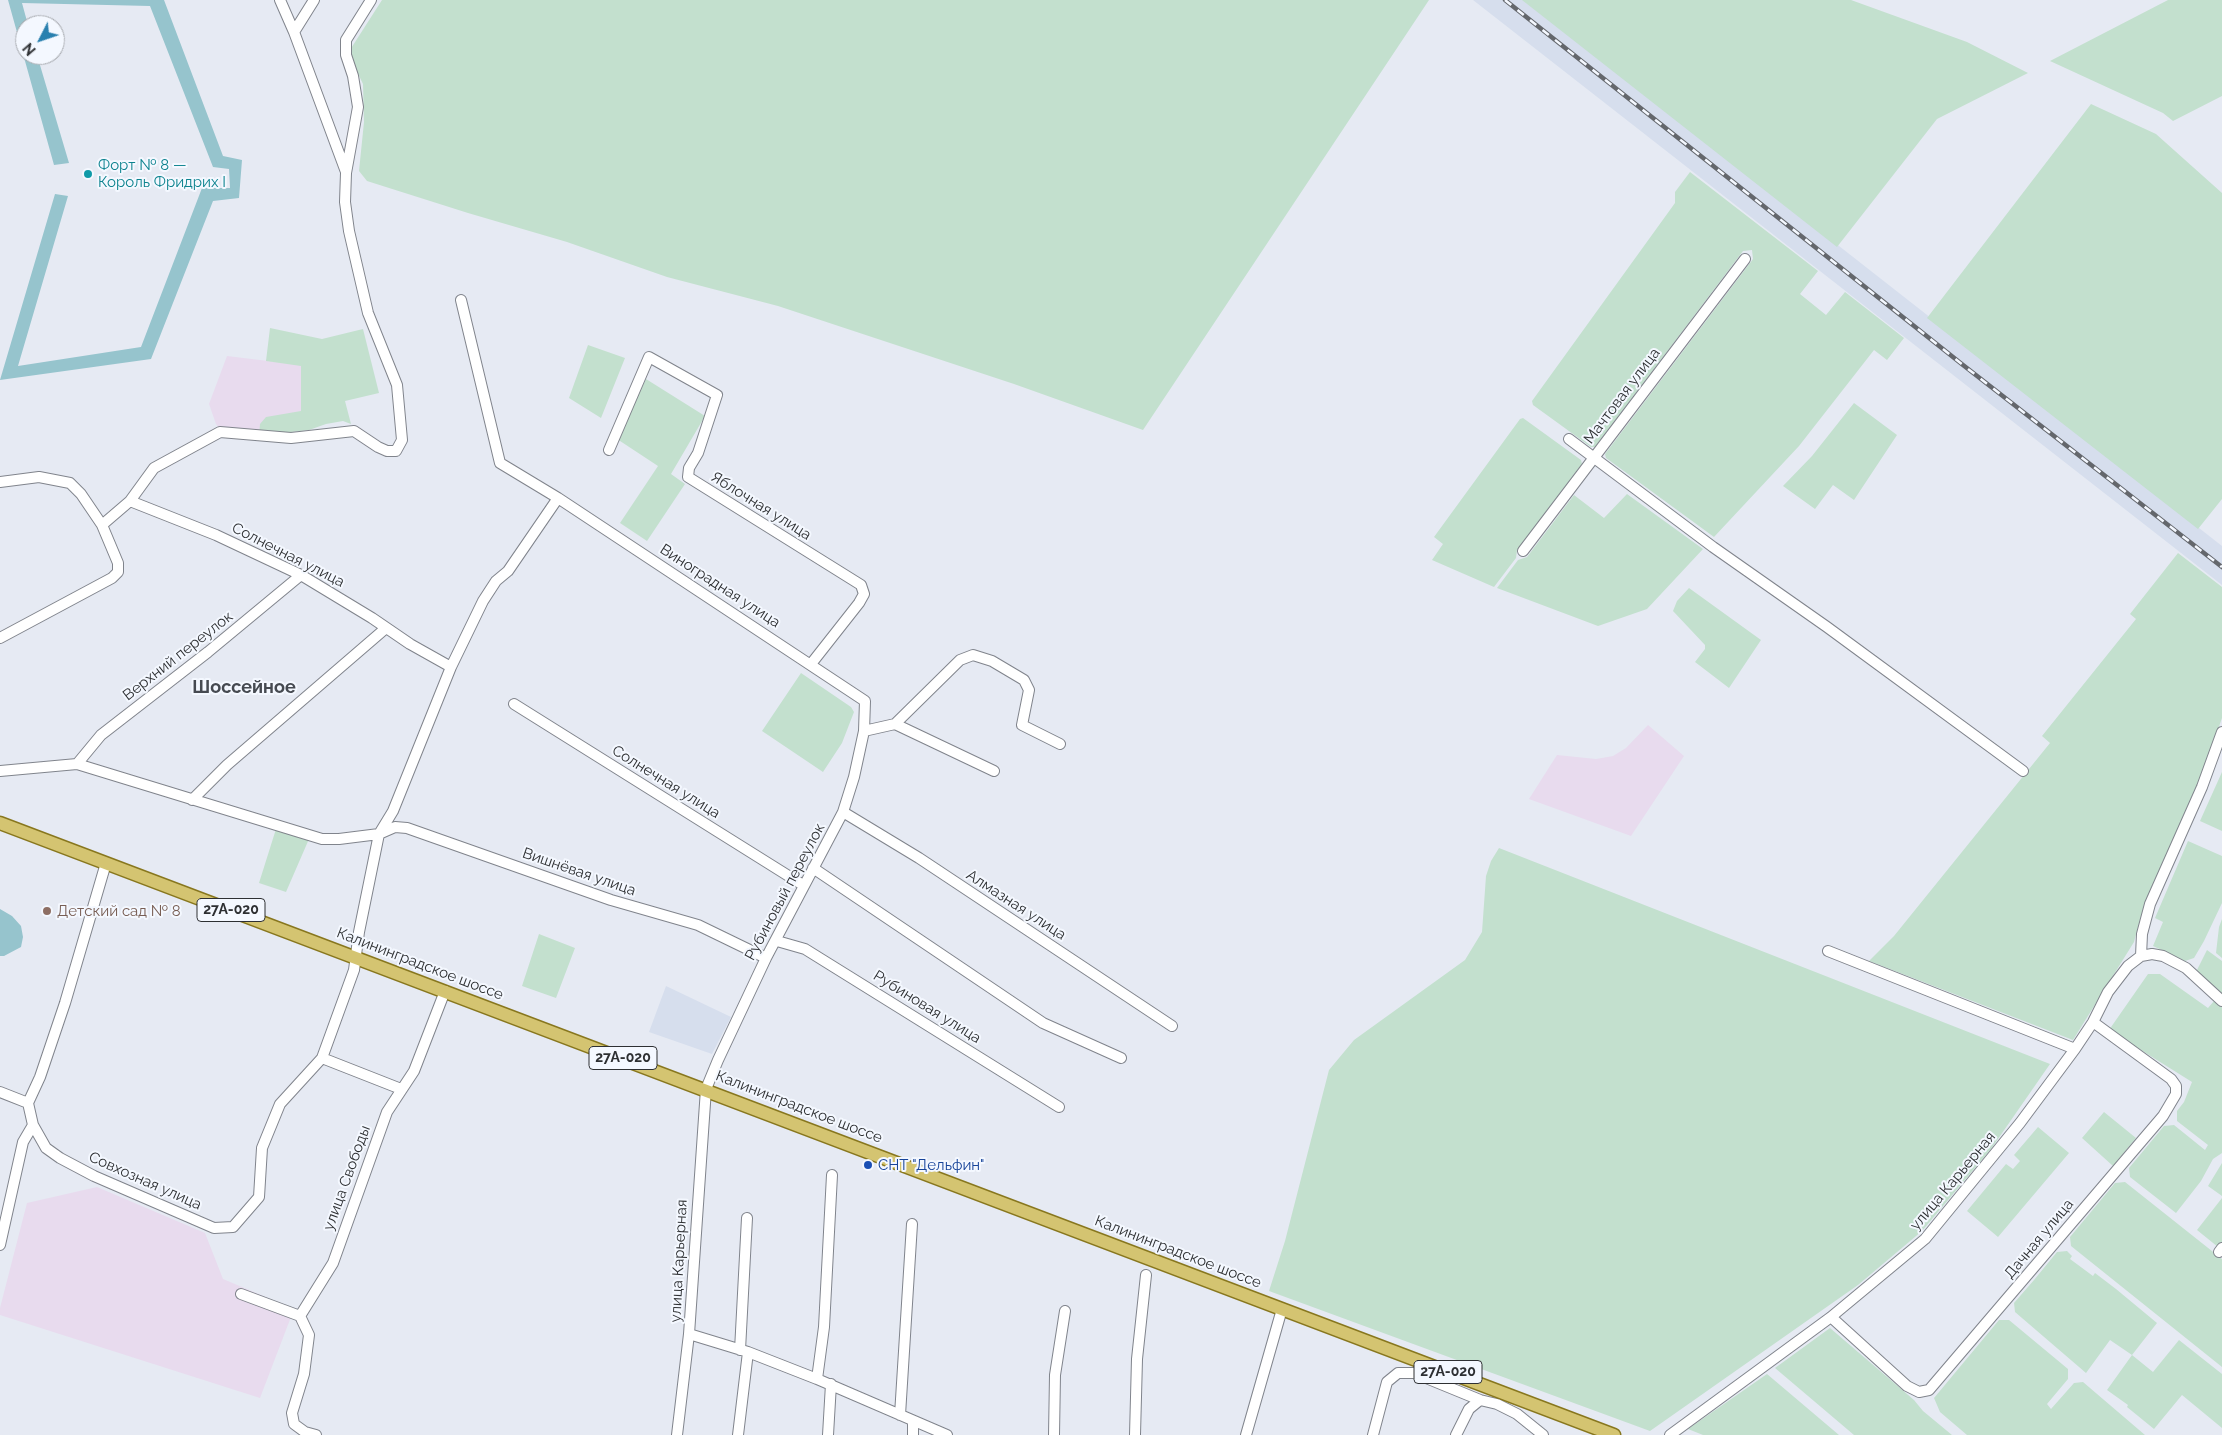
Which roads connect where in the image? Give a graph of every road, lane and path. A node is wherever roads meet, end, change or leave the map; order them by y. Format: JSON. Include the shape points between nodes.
{"nodes":[{"id":1,"x":280,"y":0,"type":"edge"},
{"id":2,"x":314,"y":0,"type":"edge"},
{"id":3,"x":371,"y":0,"type":"edge"},
{"id":4,"x":294,"y":32,"type":"junction"},
{"id":5,"x":346,"y":173,"type":"junction"},
{"id":6,"x":1745,"y":259,"type":"dead end"},
{"id":7,"x":461,"y":300,"type":"dead end"},
{"id":8,"x":1569,"y":438,"type":"dead end"},
{"id":9,"x":609,"y":450,"type":"dead end"},
{"id":10,"x":1594,"y":457,"type":"junction"},
{"id":11,"x":0,"y":482,"type":"edge"},
{"id":12,"x":558,"y":498,"type":"junction"},
{"id":13,"x":130,"y":501,"type":"junction"},
{"id":14,"x":102,"y":525,"type":"junction"},
{"id":15,"x":1523,"y":552,"type":"dead end"},
{"id":16,"x":301,"y":575,"type":"junction"},
{"id":17,"x":386,"y":628,"type":"junction"},
{"id":18,"x":0,"y":638,"type":"edge"},
{"id":19,"x":811,"y":664,"type":"junction"},
{"id":20,"x":451,"y":667,"type":"junction"},
{"id":21,"x":865,"y":701,"type":"joint"},
{"id":22,"x":514,"y":704,"type":"dead end"},
{"id":23,"x":895,"y":724,"type":"junction"},
{"id":24,"x":864,"y":731,"type":"junction"},
{"id":25,"x":2222,"y":732,"type":"edge"},
{"id":26,"x":1060,"y":744,"type":"dead end"},
{"id":27,"x":77,"y":764,"type":"junction"},
{"id":28,"x":0,"y":771,"type":"edge"},
{"id":29,"x":994,"y":771,"type":"dead end"},
{"id":30,"x":2023,"y":771,"type":"dead end"},
{"id":31,"x":192,"y":800,"type":"junction"},
{"id":32,"x":843,"y":812,"type":"junction"},
{"id":33,"x":0,"y":823,"type":"edge"},
{"id":34,"x":379,"y":834,"type":"junction"},
{"id":35,"x":106,"y":863,"type":"junction"},
{"id":36,"x":813,"y":868,"type":"junction"},
{"id":37,"x":803,"y":885,"type":"junction"},
{"id":38,"x":777,"y":941,"type":"junction"},
{"id":39,"x":1828,"y":951,"type":"dead end"},
{"id":40,"x":2140,"y":956,"type":"junction"},
{"id":41,"x":356,"y":957,"type":"junction"},
{"id":42,"x":766,"y":958,"type":"junction"},
{"id":43,"x":445,"y":991,"type":"junction"},
{"id":44,"x":2222,"y":1001,"type":"edge"},
{"id":45,"x":2093,"y":1022,"type":"junction"},
{"id":46,"x":1172,"y":1026,"type":"dead end"},
{"id":47,"x":2075,"y":1049,"type":"junction"},
{"id":48,"x":322,"y":1058,"type":"junction"},
{"id":49,"x":1121,"y":1058,"type":"dead end"},
{"id":50,"x":401,"y":1089,"type":"junction"},
{"id":51,"x":706,"y":1089,"type":"junction"},
{"id":52,"x":0,"y":1092,"type":"edge"},
{"id":53,"x":28,"y":1103,"type":"junction"},
{"id":54,"x":1059,"y":1107,"type":"dead end"},
{"id":55,"x":33,"y":1125,"type":"junction"},
{"id":56,"x":832,"y":1176,"type":"dead end"},
{"id":57,"x":747,"y":1218,"type":"dead end"},
{"id":58,"x":912,"y":1224,"type":"dead end"},
{"id":59,"x":0,"y":1245,"type":"edge"},
{"id":60,"x":1146,"y":1275,"type":"dead end"},
{"id":61,"x":241,"y":1294,"type":"dead end"},
{"id":62,"x":1282,"y":1309,"type":"junction"},
{"id":63,"x":1065,"y":1311,"type":"dead end"},
{"id":64,"x":300,"y":1316,"type":"junction"},
{"id":65,"x":1831,"y":1317,"type":"junction"},
{"id":66,"x":689,"y":1334,"type":"junction"},
{"id":67,"x":744,"y":1351,"type":"junction"},
{"id":68,"x":817,"y":1379,"type":"junction"},
{"id":69,"x":831,"y":1384,"type":"junction"},
{"id":70,"x":1480,"y":1400,"type":"junction"},
{"id":71,"x":900,"y":1414,"type":"junction"},
{"id":72,"x":914,"y":1422,"type":"junction"},
{"id":73,"x":316,"y":1435,"type":"edge"},
{"id":74,"x":677,"y":1435,"type":"edge"},
{"id":75,"x":738,"y":1435,"type":"edge"},
{"id":76,"x":828,"y":1435,"type":"edge"},
{"id":77,"x":913,"y":1435,"type":"edge"},
{"id":78,"x":947,"y":1435,"type":"edge"},
{"id":79,"x":1054,"y":1435,"type":"edge"},
{"id":80,"x":1135,"y":1435,"type":"edge"},
{"id":81,"x":1246,"y":1435,"type":"edge"},
{"id":82,"x":1373,"y":1435,"type":"edge"},
{"id":83,"x":1456,"y":1435,"type":"edge"},
{"id":84,"x":1543,"y":1435,"type":"edge"},
{"id":85,"x":1614,"y":1435,"type":"edge"},
{"id":86,"x":1670,"y":1435,"type":"edge"}],
"edges":[{"from":1,"to":4,"type":"street"},
{"from":2,"to":4,"type":"street"},
{"from":3,"to":5,"type":"street","via":[[346,40],[346,55],[358,107]]},
{"from":4,"to":5,"type":"street"},
{"from":5,"to":13,"type":"street","via":[[349,231],[368,313],[396,385],[402,440],[396,451],[378,446],[354,430],[291,438],[220,432],[154,468]]},
{"from":6,"to":10,"type":"street","name":"Мачтовая улица"},
{"from":7,"to":12,"type":"street","name":"Виноградная улица","via":[[500,463]]},
{"from":8,"to":10,"type":"street"},
{"from":9,"to":19,"type":"street","name":"Яблочная улица","via":[[649,357],[717,395],[688,477],[861,585],[864,594],[859,603]]},
{"from":10,"to":15,"type":"street","name":"Мачтовая улица"},
{"from":10,"to":30,"type":"street"},
{"from":11,"to":14,"type":"street","via":[[39,476],[70,483]]},
{"from":12,"to":19,"type":"street","name":"Виноградная улица"},
{"from":12,"to":20,"type":"street","name":"Совхозная улица","via":[[508,571],[496,581],[483,601]]},
{"from":13,"to":14,"type":"street"},
{"from":13,"to":16,"type":"street","name":"Солнечная улица","via":[[216,535]]},
{"from":14,"to":18,"type":"street","via":[[118,563],[118,572]]},
{"from":16,"to":17,"type":"street","name":"Солнечная улица"},
{"from":16,"to":27,"type":"street","name":"Верхний переулок","via":[[101,735]]},
{"from":17,"to":20,"type":"street","name":"Солнечная улица"},
{"from":17,"to":31,"type":"street","via":[[227,765]]},
{"from":19,"to":21,"type":"street","name":"Виноградная улица"},
{"from":20,"to":34,"type":"street","name":"Совхозная улица","via":[[393,811]]},
{"from":21,"to":24,"type":"street","name":"Рубиновый переулок"},
{"from":22,"to":37,"type":"street","name":"Солнечная улица"},
{"from":23,"to":24,"type":"street"},
{"from":23,"to":26,"type":"street","via":[[960,660],[973,655],[992,661],[1024,680],[1028,690],[1022,725]]},
{"from":23,"to":29,"type":"street"},
{"from":24,"to":32,"type":"street","name":"Рубиновый переулок"},
{"from":25,"to":40,"type":"street","via":[[2202,787],[2150,904]]},
{"from":27,"to":28,"type":"street"},
{"from":27,"to":31,"type":"street","name":"Вишнёвая улица"},
{"from":31,"to":34,"type":"street","name":"Вишнёвая улица","via":[[322,839]]},
{"from":32,"to":36,"type":"street","name":"Рубиновый переулок"},
{"from":32,"to":46,"type":"street","name":"Алмазная улица","via":[[919,858]]},
{"from":33,"to":35,"type":"main road","name":"Калининградское шоссе","number":"27А-020"},
{"from":34,"to":41,"type":"street","name":"Совхозная улица"},
{"from":34,"to":42,"type":"street","name":"Вишнёвая улица","via":[[395,827],[407,828],[611,900],[698,925]]},
{"from":35,"to":41,"type":"main road","name":"Калининградское шоссе","number":"27А-020"},
{"from":35,"to":53,"type":"street","via":[[65,1003]]},
{"from":36,"to":37,"type":"street","name":"Рубиновый переулок"},
{"from":36,"to":49,"type":"street","via":[[1043,1023]]},
{"from":37,"to":38,"type":"street","name":"Рубиновый переулок"},
{"from":38,"to":42,"type":"street","name":"Рубиновый переулок"},
{"from":38,"to":54,"type":"street","name":"Рубиновая улица","via":[[805,949]]},
{"from":39,"to":47,"type":"street"},
{"from":40,"to":44,"type":"street","via":[[2163,956],[2186,968]]},
{"from":40,"to":45,"type":"street","name":"улица Карьерная","via":[[2108,992]]},
{"from":41,"to":43,"type":"main road","name":"Калининградское шоссе","number":"27А-020"},
{"from":41,"to":48,"type":"street","name":"Совхозная улица"},
{"from":42,"to":51,"type":"street","name":"Рубиновый переулок"},
{"from":43,"to":50,"type":"street","name":"улица Свободы","via":[[414,1071]]},
{"from":43,"to":51,"type":"main road","name":"Калининградское шоссе","number":"27А-020"},
{"from":45,"to":47,"type":"street","name":"улица Карьерная"},
{"from":45,"to":65,"type":"street","name":"Дачная улица","via":[[2170,1079],[2176,1086],[2176,1094],[2163,1116],[1929,1390],[1919,1392],[1907,1386]]},
{"from":47,"to":65,"type":"street","name":"улица Карьерная","via":[[1925,1240]]},
{"from":48,"to":50,"type":"street"},
{"from":48,"to":55,"type":"street","name":"Совхозная улица","via":[[280,1104],[262,1148],[259,1197],[232,1227],[214,1228],[94,1176],[46,1148]]},
{"from":50,"to":64,"type":"street","name":"улица Свободы","via":[[388,1112],[333,1263]]},
{"from":51,"to":62,"type":"main road","name":"Калининградское шоссе","number":"27А-020"},
{"from":51,"to":66,"type":"street","name":"улица Карьерная"},
{"from":52,"to":53,"type":"street"},
{"from":53,"to":55,"type":"street","name":"Совхозная улица"},
{"from":55,"to":59,"type":"street","via":[[23,1142]]},
{"from":56,"to":68,"type":"street","via":[[824,1327]]},
{"from":57,"to":67,"type":"street"},
{"from":58,"to":71,"type":"street"},
{"from":60,"to":80,"type":"street","via":[[1137,1359]]},
{"from":61,"to":64,"type":"street"},
{"from":62,"to":81,"type":"street"},
{"from":62,"to":85,"type":"main road","name":"Калининградское шоссе","number":"27А-020"},
{"from":63,"to":79,"type":"street","via":[[1055,1375]]},
{"from":64,"to":73,"type":"street","via":[[309,1335],[304,1374],[292,1413],[294,1424]]},
{"from":65,"to":86,"type":"street","name":"улица Карьерная"},
{"from":66,"to":67,"type":"street"},
{"from":66,"to":74,"type":"street","name":"улица Карьерная"},
{"from":67,"to":68,"type":"street"},
{"from":67,"to":75,"type":"street"},
{"from":68,"to":69,"type":"street"},
{"from":69,"to":71,"type":"street"},
{"from":69,"to":76,"type":"street"},
{"from":70,"to":82,"type":"street","via":[[1414,1374],[1398,1373],[1387,1382]]},
{"from":70,"to":83,"type":"street","via":[[1469,1409]]},
{"from":70,"to":84,"type":"street","via":[[1517,1414]]},
{"from":71,"to":72,"type":"street"},
{"from":72,"to":77,"type":"street"},
{"from":72,"to":78,"type":"street"}]}
